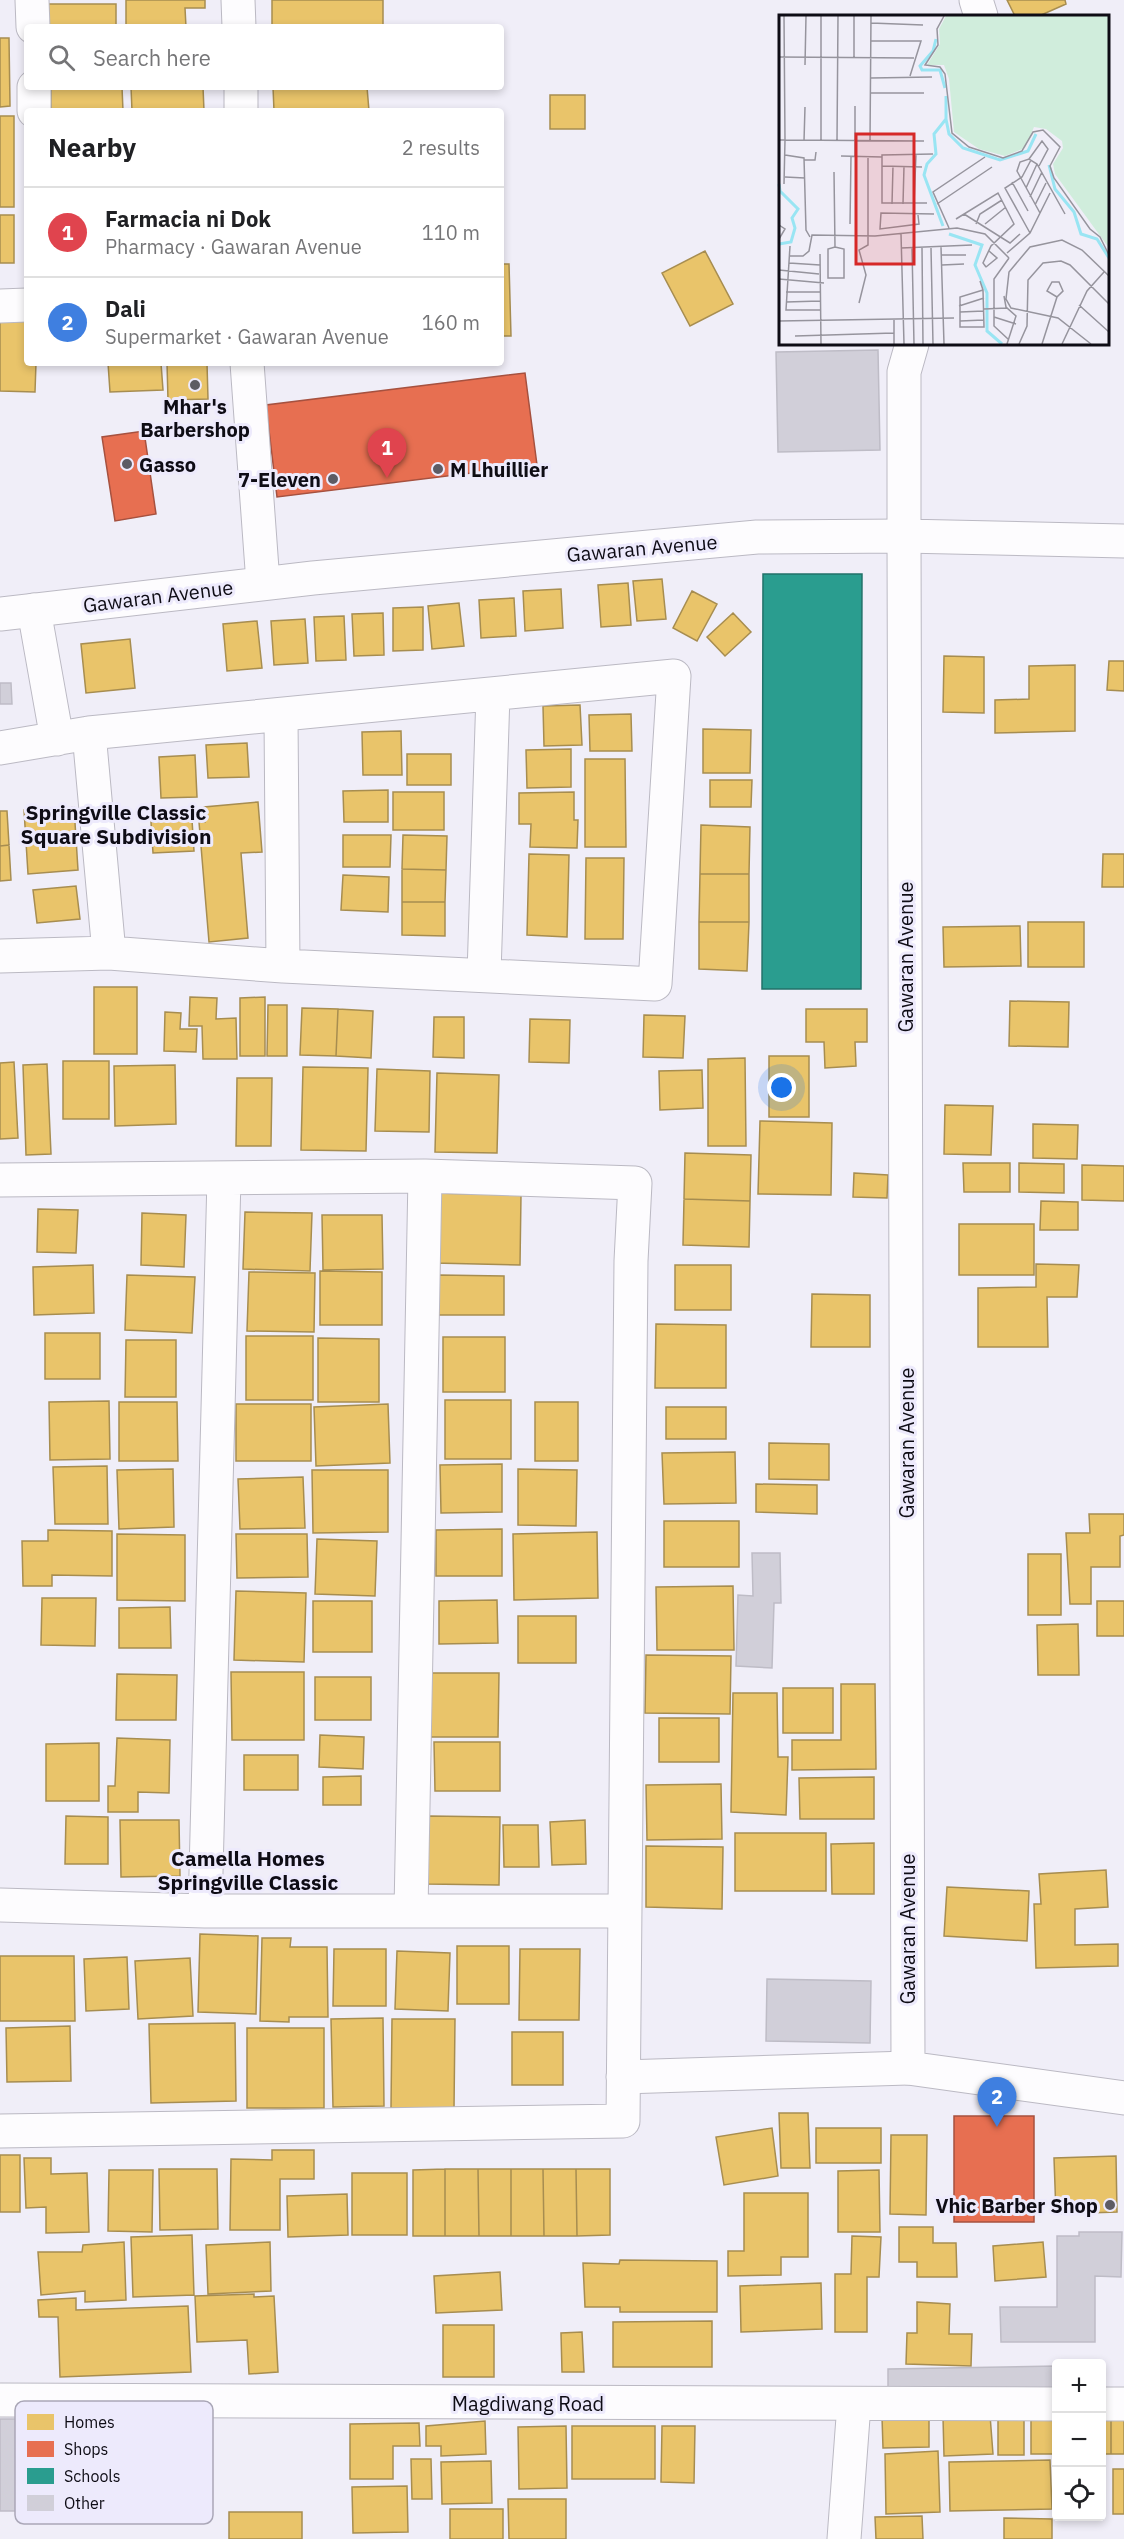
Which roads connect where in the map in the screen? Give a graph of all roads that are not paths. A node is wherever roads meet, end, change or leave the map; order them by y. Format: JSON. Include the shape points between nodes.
{"nodes":[{"id":1,"x":32,"y":0,"type":"edge"},
{"id":2,"x":238,"y":0,"type":"edge"},
{"id":3,"x":976,"y":0,"type":"edge"},
{"id":4,"x":981,"y":15,"type":"edge"},
{"id":5,"x":33,"y":24,"type":"edge"},
{"id":6,"x":239,"y":24,"type":"edge"},
{"id":7,"x":34,"y":90,"type":"edge"},
{"id":8,"x":241,"y":90,"type":"edge"},
{"id":9,"x":34,"y":108,"type":"edge"},
{"id":10,"x":241,"y":108,"type":"edge"},
{"id":11,"x":24,"y":305,"type":"edge"},
{"id":12,"x":0,"y":306,"type":"edge"},
{"id":13,"x":912,"y":345,"type":"edge"},
{"id":14,"x":247,"y":366,"type":"edge"},
{"id":15,"x":904,"y":536,"type":"junction"},
{"id":16,"x":1124,"y":541,"type":"edge"},
{"id":17,"x":263,"y":584,"type":"junction"},
{"id":18,"x":34,"y":610,"type":"junction"},
{"id":19,"x":0,"y":614,"type":"edge"},
{"id":20,"x":493,"y":694,"type":"junction"},
{"id":21,"x":281,"y":716,"type":"junction"},
{"id":22,"x":89,"y":733,"type":"junction"},
{"id":23,"x":57,"y":739,"type":"junction"},
{"id":24,"x":0,"y":748,"type":"edge"},
{"id":25,"x":109,"y":953,"type":"junction"},
{"id":26,"x":0,"y":956,"type":"edge"},
{"id":27,"x":284,"y":966,"type":"junction"},
{"id":28,"x":484,"y":974,"type":"junction"},
{"id":29,"x":425,"y":1176,"type":"junction"},
{"id":30,"x":224,"y":1178,"type":"junction"},
{"id":31,"x":0,"y":1180,"type":"edge"},
{"id":32,"x":0,"y":1905,"type":"edge"},
{"id":33,"x":205,"y":1911,"type":"junction"},
{"id":34,"x":411,"y":1911,"type":"junction"},
{"id":35,"x":625,"y":1911,"type":"junction"},
{"id":36,"x":908,"y":2068,"type":"junction"},
{"id":37,"x":623,"y":2077,"type":"junction"},
{"id":38,"x":1124,"y":2098,"type":"edge"},
{"id":39,"x":0,"y":2131,"type":"edge"},
{"id":40,"x":0,"y":2400,"type":"edge"},
{"id":41,"x":854,"y":2404,"type":"junction"},
{"id":42,"x":1052,"y":2404,"type":"edge"},
{"id":43,"x":1106,"y":2404,"type":"edge"},
{"id":44,"x":1124,"y":2404,"type":"edge"},
{"id":45,"x":843,"y":2539,"type":"edge"}],
"edges":[{"from":1,"to":5,"type":"street"},
{"from":2,"to":6,"type":"street"},
{"from":3,"to":4,"type":"street"},
{"from":7,"to":9,"type":"street"},
{"from":8,"to":10,"type":"street"},
{"from":11,"to":12,"type":"street"},
{"from":13,"to":15,"type":"street","via":[[904,372]]},
{"from":14,"to":17,"type":"street"},
{"from":15,"to":16,"type":"street"},
{"from":15,"to":17,"type":"street","name":"Gawaran Avenue","via":[[757,537]]},
{"from":15,"to":36,"type":"street","name":"Gawaran Avenue"},
{"from":17,"to":18,"type":"street","name":"Gawaran Avenue"},
{"from":18,"to":19,"type":"street","name":"Gawaran Avenue"},
{"from":18,"to":23,"type":"street"},
{"from":20,"to":21,"type":"street"},
{"from":20,"to":28,"type":"street"},
{"from":20,"to":28,"type":"street","via":[[674,676],[655,984]]},
{"from":21,"to":22,"type":"street"},
{"from":21,"to":27,"type":"street"},
{"from":22,"to":23,"type":"street"},
{"from":22,"to":25,"type":"street"},
{"from":23,"to":24,"type":"street"},
{"from":25,"to":26,"type":"street"},
{"from":25,"to":27,"type":"street"},
{"from":27,"to":28,"type":"street"},
{"from":29,"to":30,"type":"street"},
{"from":29,"to":34,"type":"street"},
{"from":29,"to":35,"type":"street","via":[[634,1183]]},
{"from":30,"to":31,"type":"street"},
{"from":30,"to":33,"type":"street"},
{"from":32,"to":33,"type":"street"},
{"from":33,"to":34,"type":"street"},
{"from":34,"to":35,"type":"street"},
{"from":35,"to":37,"type":"street"},
{"from":36,"to":37,"type":"street"},
{"from":36,"to":38,"type":"street"},
{"from":37,"to":39,"type":"street","via":[[623,2121]]},
{"from":40,"to":41,"type":"street","name":"Magdiwang Road"},
{"from":41,"to":42,"type":"street","name":"Magdiwang Road"},
{"from":41,"to":45,"type":"street"},
{"from":43,"to":44,"type":"street"}]}
